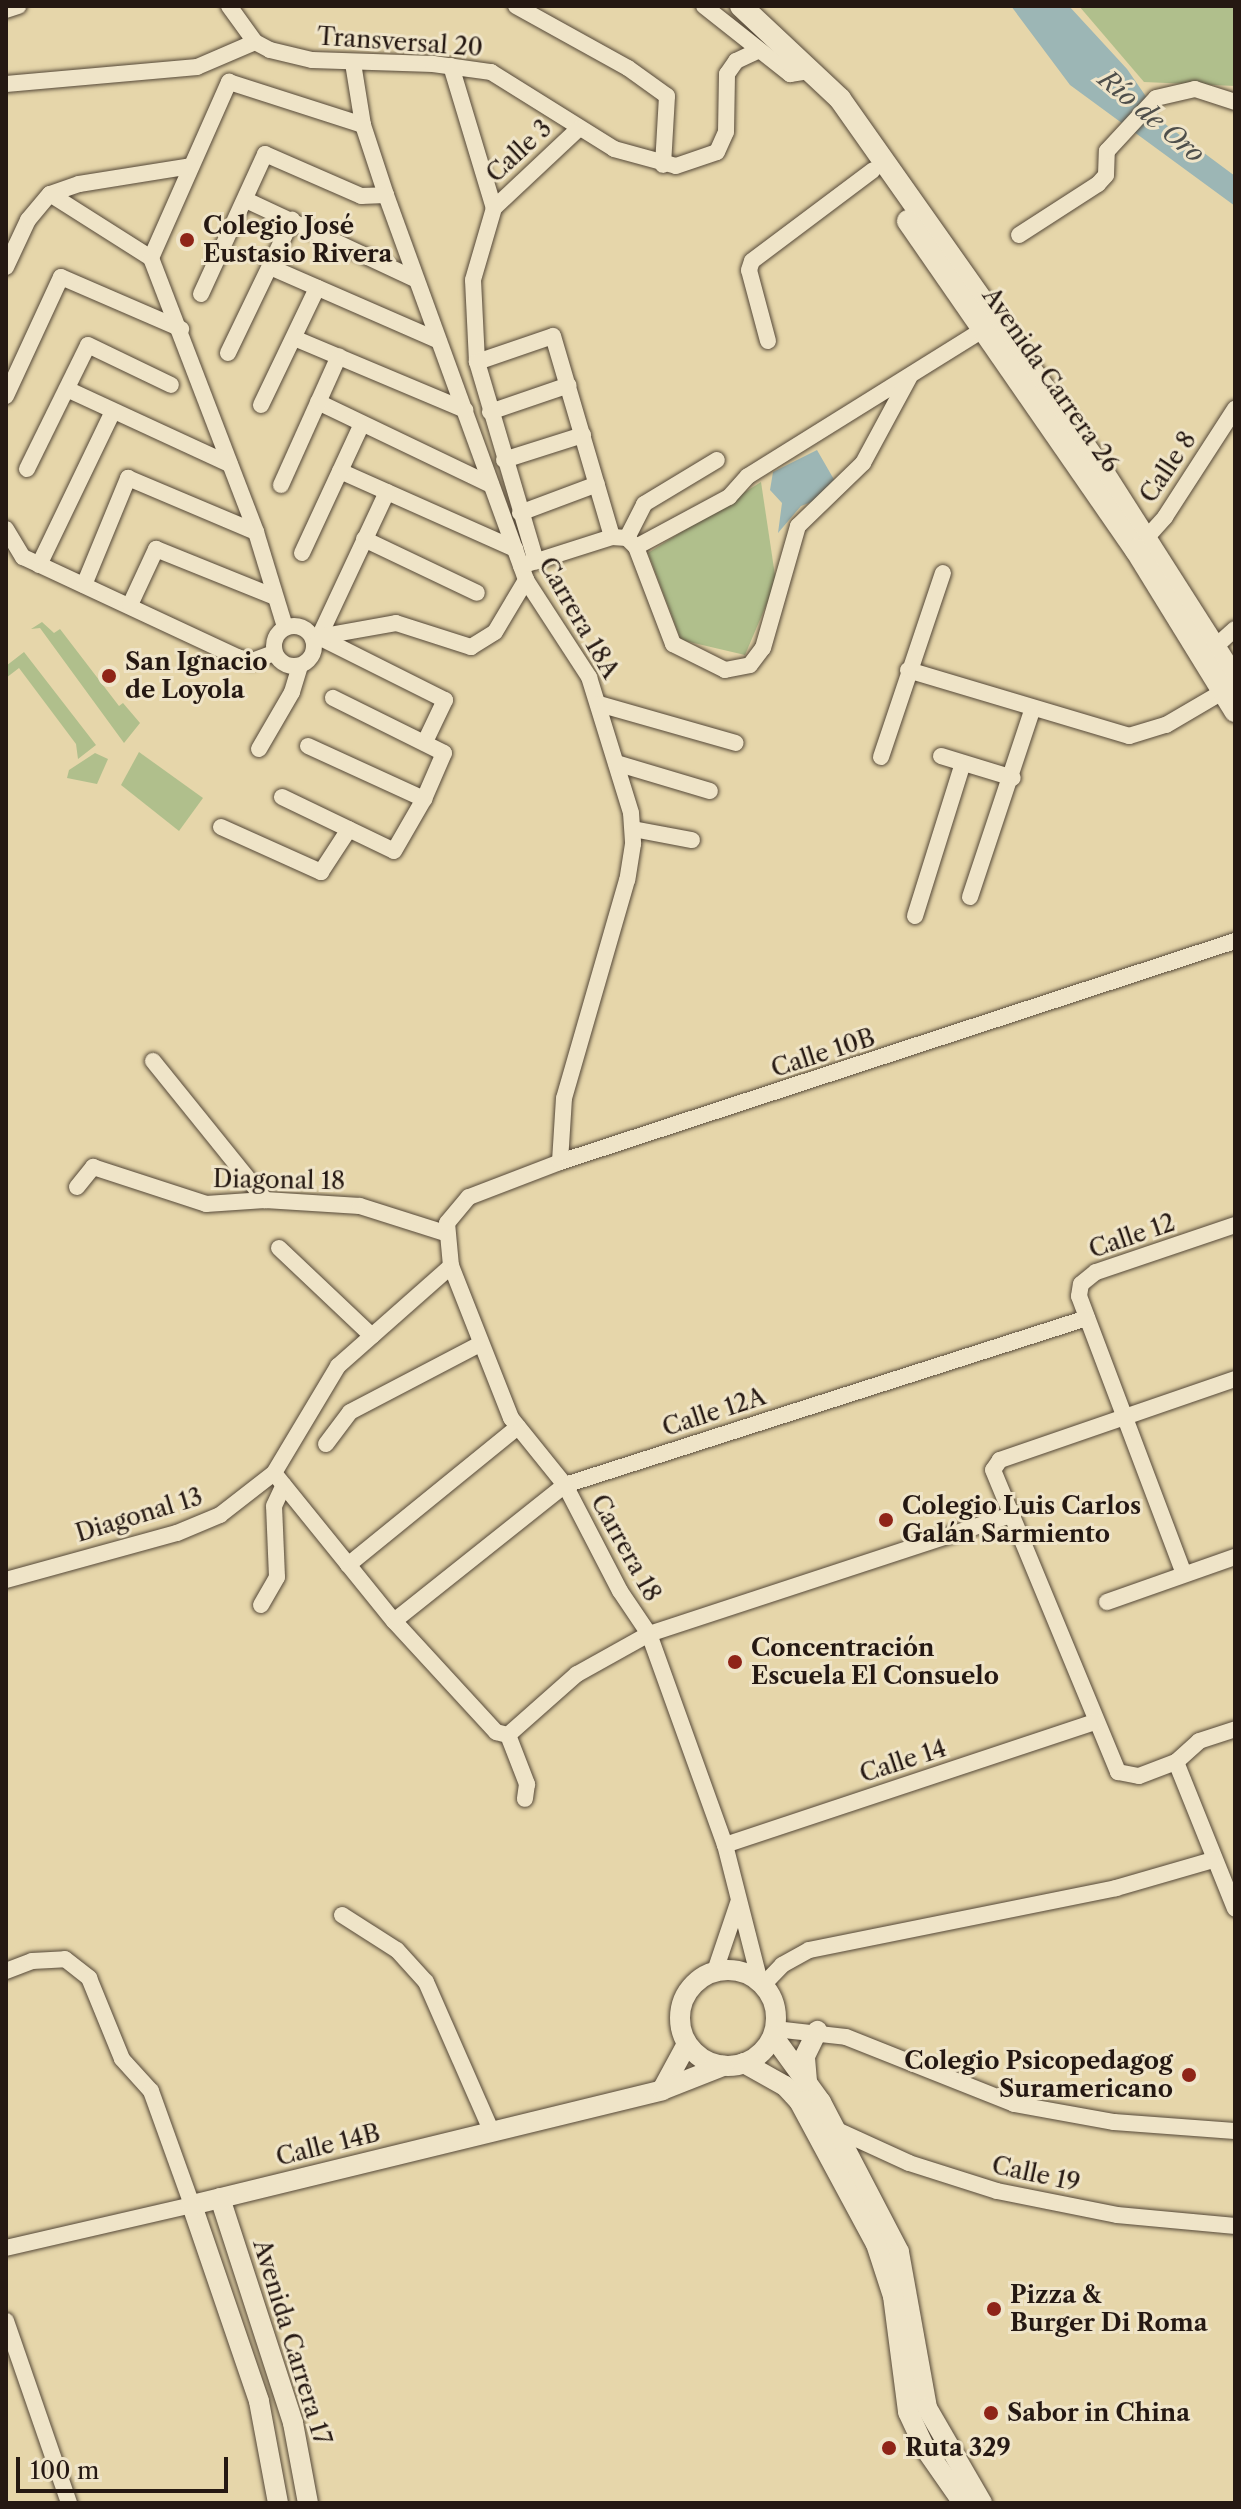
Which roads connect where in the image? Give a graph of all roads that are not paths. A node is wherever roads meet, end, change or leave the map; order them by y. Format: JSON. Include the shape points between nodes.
{"nodes":[{"id":1,"x":18,"y":6,"type":"edge"},
{"id":2,"x":229,"y":6,"type":"edge"},
{"id":3,"x":516,"y":6,"type":"edge"},
{"id":4,"x":704,"y":6,"type":"edge"},
{"id":5,"x":741,"y":6,"type":"edge"},
{"id":6,"x":6,"y":10,"type":"edge"},
{"id":7,"x":758,"y":14,"type":"edge"},
{"id":8,"x":255,"y":42,"type":"junction"},
{"id":9,"x":757,"y":51,"type":"junction"},
{"id":10,"x":353,"y":63,"type":"junction"},
{"id":11,"x":451,"y":66,"type":"junction"},
{"id":12,"x":814,"y":77,"type":"junction"},
{"id":13,"x":6,"y":84,"type":"edge"},
{"id":14,"x":1235,"y":102,"type":"edge"},
{"id":15,"x":363,"y":125,"type":"junction"},
{"id":16,"x":578,"y":129,"type":"junction"},
{"id":17,"x":663,"y":165,"type":"junction"},
{"id":18,"x":191,"y":166,"type":"junction"},
{"id":19,"x":873,"y":170,"type":"junction"},
{"id":20,"x":50,"y":194,"type":"junction"},
{"id":21,"x":386,"y":195,"type":"junction"},
{"id":22,"x":246,"y":200,"type":"junction"},
{"id":23,"x":494,"y":208,"type":"junction"},
{"id":24,"x":292,"y":220,"type":"junction"},
{"id":25,"x":1019,"y":235,"type":"dead end"},
{"id":26,"x":151,"y":258,"type":"junction"},
{"id":27,"x":6,"y":267,"type":"edge"},
{"id":28,"x":270,"y":267,"type":"junction"},
{"id":29,"x":415,"y":279,"type":"junction"},
{"id":30,"x":317,"y":288,"type":"junction"},
{"id":31,"x":201,"y":294,"type":"dead end"},
{"id":32,"x":181,"y":329,"type":"junction"},
{"id":33,"x":983,"y":330,"type":"junction"},
{"id":34,"x":294,"y":338,"type":"junction"},
{"id":35,"x":439,"y":341,"type":"junction"},
{"id":36,"x":768,"y":341,"type":"dead end"},
{"id":37,"x":228,"y":353,"type":"dead end"},
{"id":38,"x":339,"y":356,"type":"junction"},
{"id":39,"x":477,"y":362,"type":"junction"},
{"id":40,"x":909,"y":378,"type":"junction"},
{"id":41,"x":171,"y":385,"type":"dead end"},
{"id":42,"x":569,"y":385,"type":"junction"},
{"id":43,"x":67,"y":389,"type":"junction"},
{"id":44,"x":6,"y":396,"type":"edge"},
{"id":45,"x":318,"y":402,"type":"junction"},
{"id":46,"x":261,"y":405,"type":"dead end"},
{"id":47,"x":1235,"y":409,"type":"edge"},
{"id":48,"x":465,"y":410,"type":"junction"},
{"id":49,"x":490,"y":412,"type":"junction"},
{"id":50,"x":112,"y":413,"type":"junction"},
{"id":51,"x":362,"y":424,"type":"junction"},
{"id":52,"x":583,"y":435,"type":"junction"},
{"id":53,"x":504,"y":460,"type":"junction"},
{"id":54,"x":717,"y":460,"type":"dead end"},
{"id":55,"x":229,"y":464,"type":"junction"},
{"id":56,"x":27,"y":469,"type":"dead end"},
{"id":57,"x":340,"y":471,"type":"junction"},
{"id":58,"x":597,"y":484,"type":"junction"},
{"id":59,"x":281,"y":485,"type":"dead end"},
{"id":60,"x":491,"y":485,"type":"junction"},
{"id":61,"x":387,"y":492,"type":"junction"},
{"id":62,"x":520,"y":513,"type":"junction"},
{"id":63,"x":6,"y":529,"type":"edge"},
{"id":64,"x":256,"y":532,"type":"junction"},
{"id":65,"x":364,"y":539,"type":"junction"},
{"id":66,"x":625,"y":541,"type":"junction"},
{"id":67,"x":1142,"y":544,"type":"junction"},
{"id":68,"x":302,"y":553,"type":"dead end"},
{"id":69,"x":524,"y":564,"type":"junction"},
{"id":70,"x":39,"y":565,"type":"junction"},
{"id":71,"x":943,"y":573,"type":"dead end"},
{"id":72,"x":84,"y":585,"type":"junction"},
{"id":73,"x":477,"y":593,"type":"dead end"},
{"id":74,"x":275,"y":597,"type":"junction"},
{"id":75,"x":130,"y":605,"type":"junction"},
{"id":76,"x":285,"y":627,"type":"junction"},
{"id":77,"x":1235,"y":629,"type":"edge"},
{"id":78,"x":316,"y":638,"type":"junction"},
{"id":79,"x":1216,"y":646,"type":"junction"},
{"id":80,"x":274,"y":653,"type":"junction"},
{"id":81,"x":300,"y":666,"type":"junction"},
{"id":82,"x":908,"y":670,"type":"junction"},
{"id":83,"x":1231,"y":694,"type":"edge"},
{"id":84,"x":333,"y":698,"type":"dead end"},
{"id":85,"x":599,"y":704,"type":"junction"},
{"id":86,"x":1033,"y":708,"type":"junction"},
{"id":87,"x":425,"y":742,"type":"junction"},
{"id":88,"x":736,"y":743,"type":"dead end"},
{"id":89,"x":308,"y":746,"type":"dead end"},
{"id":90,"x":259,"y":749,"type":"dead end"},
{"id":91,"x":941,"y":756,"type":"dead end"},
{"id":92,"x":881,"y":757,"type":"dead end"},
{"id":93,"x":616,"y":763,"type":"junction"},
{"id":94,"x":963,"y":763,"type":"junction"},
{"id":95,"x":1013,"y":778,"type":"junction"},
{"id":96,"x":710,"y":791,"type":"dead end"},
{"id":97,"x":282,"y":797,"type":"dead end"},
{"id":98,"x":424,"y":799,"type":"junction"},
{"id":99,"x":221,"y":827,"type":"dead end"},
{"id":100,"x":349,"y":829,"type":"junction"},
{"id":101,"x":633,"y":829,"type":"junction"},
{"id":102,"x":692,"y":840,"type":"dead end"},
{"id":103,"x":970,"y":897,"type":"dead end"},
{"id":104,"x":915,"y":916,"type":"dead end"},
{"id":105,"x":1235,"y":941,"type":"edge"},
{"id":106,"x":153,"y":1061,"type":"dead end"},
{"id":107,"x":560,"y":1162,"type":"junction"},
{"id":108,"x":77,"y":1187,"type":"dead end"},
{"id":109,"x":265,"y":1200,"type":"junction"},
{"id":110,"x":1235,"y":1225,"type":"edge"},
{"id":111,"x":445,"y":1233,"type":"junction"},
{"id":112,"x":279,"y":1248,"type":"dead end"},
{"id":113,"x":451,"y":1266,"type":"junction"},
{"id":114,"x":1087,"y":1318,"type":"junction"},
{"id":115,"x":372,"y":1336,"type":"junction"},
{"id":116,"x":478,"y":1345,"type":"junction"},
{"id":117,"x":1235,"y":1379,"type":"edge"},
{"id":118,"x":1127,"y":1416,"type":"junction"},
{"id":119,"x":518,"y":1427,"type":"junction"},
{"id":120,"x":326,"y":1444,"type":"dead end"},
{"id":121,"x":279,"y":1479,"type":"junction"},
{"id":122,"x":565,"y":1485,"type":"junction"},
{"id":123,"x":1010,"y":1515,"type":"junction"},
{"id":124,"x":1235,"y":1557,"type":"edge"},
{"id":125,"x":348,"y":1565,"type":"junction"},
{"id":126,"x":1184,"y":1574,"type":"junction"},
{"id":127,"x":6,"y":1580,"type":"edge"},
{"id":128,"x":1107,"y":1602,"type":"dead end"},
{"id":129,"x":261,"y":1605,"type":"dead end"},
{"id":130,"x":394,"y":1621,"type":"junction"},
{"id":131,"x":649,"y":1634,"type":"junction"},
{"id":132,"x":1095,"y":1722,"type":"junction"},
{"id":133,"x":1235,"y":1729,"type":"edge"},
{"id":134,"x":508,"y":1735,"type":"junction"},
{"id":135,"x":1176,"y":1762,"type":"junction"},
{"id":136,"x":525,"y":1799,"type":"dead end"},
{"id":137,"x":725,"y":1845,"type":"junction"},
{"id":138,"x":1213,"y":1860,"type":"junction"},
{"id":139,"x":738,"y":1901,"type":"junction"},
{"id":140,"x":1235,"y":1909,"type":"edge"},
{"id":141,"x":342,"y":1915,"type":"dead end"},
{"id":142,"x":6,"y":1971,"type":"edge"},
{"id":143,"x":715,"y":1971,"type":"junction"},
{"id":144,"x":762,"y":1983,"type":"junction"},
{"id":145,"x":817,"y":2031,"type":"junction"},
{"id":146,"x":774,"y":2032,"type":"junction"},
{"id":147,"x":687,"y":2044,"type":"junction"},
{"id":148,"x":744,"y":2063,"type":"junction"},
{"id":149,"x":723,"y":2066,"type":"junction"},
{"id":150,"x":807,"y":2081,"type":"junction"},
{"id":151,"x":662,"y":2090,"type":"junction"},
{"id":152,"x":837,"y":2130,"type":"junction"},
{"id":153,"x":1235,"y":2131,"type":"edge"},
{"id":154,"x":492,"y":2132,"type":"junction"},
{"id":155,"x":220,"y":2198,"type":"junction"},
{"id":156,"x":192,"y":2205,"type":"junction"},
{"id":157,"x":1235,"y":2226,"type":"edge"},
{"id":158,"x":6,"y":2248,"type":"edge"},
{"id":159,"x":6,"y":2321,"type":"edge"},
{"id":160,"x":959,"y":2502,"type":"edge"},
{"id":161,"x":69,"y":2503,"type":"edge"},
{"id":162,"x":278,"y":2503,"type":"edge"},
{"id":163,"x":308,"y":2503,"type":"edge"},
{"id":164,"x":982,"y":2503,"type":"edge"}],
"edges":[{"from":1,"to":6,"type":"street"},
{"from":2,"to":8,"type":"street"},
{"from":3,"to":17,"type":"street","via":[[628,68],[667,96]]},
{"from":4,"to":9,"type":"street"},
{"from":5,"to":7,"type":"main road","name":"Avenida Carrera 26"},
{"from":7,"to":12,"type":"main road","name":"Avenida Carrera 26"},
{"from":8,"to":10,"type":"street","name":"Transversal 20","via":[[289,56]]},
{"from":8,"to":13,"type":"street","via":[[197,67]]},
{"from":9,"to":12,"type":"street","via":[[790,74]]},
{"from":9,"to":17,"type":"street","name":"Transversal 20","via":[[736,61],[727,74],[726,132],[717,152],[690,165]]},
{"from":10,"to":11,"type":"street","name":"Transversal 20"},
{"from":10,"to":15,"type":"street","name":"Carrera 18A"},
{"from":11,"to":16,"type":"street","name":"Transversal 20","via":[[506,79]]},
{"from":11,"to":23,"type":"street"},
{"from":12,"to":19,"type":"main road","name":"Avenida Carrera 26"},
{"from":12,"to":67,"type":"main road","name":"Avenida Carrera 26","via":[[840,99]]},
{"from":14,"to":25,"type":"street","via":[[1195,89],[1156,98],[1107,151],[1106,175],[1098,184]]},
{"from":15,"to":18,"type":"street","via":[[229,82]]},
{"from":15,"to":21,"type":"street","name":"Carrera 18A"},
{"from":16,"to":17,"type":"street","name":"Transversal 20","via":[[614,149]]},
{"from":16,"to":23,"type":"street","name":"Calle 3"},
{"from":18,"to":20,"type":"street","via":[[79,184]]},
{"from":18,"to":26,"type":"street"},
{"from":19,"to":33,"type":"main road","name":"Avenida Carrera 26"},
{"from":19,"to":36,"type":"street","via":[[752,261],[752,285]]},
{"from":20,"to":26,"type":"street"},
{"from":20,"to":27,"type":"street","via":[[28,220]]},
{"from":21,"to":22,"type":"street","via":[[361,196],[267,153]]},
{"from":21,"to":29,"type":"street","name":"Carrera 18A"},
{"from":22,"to":24,"type":"street"},
{"from":22,"to":31,"type":"street"},
{"from":23,"to":39,"type":"street","via":[[473,280]]},
{"from":24,"to":28,"type":"street"},
{"from":24,"to":29,"type":"street"},
{"from":26,"to":32,"type":"street"},
{"from":28,"to":30,"type":"street"},
{"from":28,"to":37,"type":"street"},
{"from":29,"to":35,"type":"street","name":"Carrera 18A"},
{"from":30,"to":34,"type":"street"},
{"from":30,"to":35,"type":"street"},
{"from":32,"to":44,"type":"street","via":[[61,277]]},
{"from":32,"to":55,"type":"street"},
{"from":33,"to":40,"type":"street"},
{"from":33,"to":67,"type":"main road","name":"Avenida Carrera 26"},
{"from":34,"to":38,"type":"street"},
{"from":34,"to":46,"type":"street"},
{"from":35,"to":48,"type":"street","name":"Carrera 18A"},
{"from":38,"to":45,"type":"street"},
{"from":38,"to":48,"type":"street"},
{"from":39,"to":42,"type":"street","via":[[553,336]]},
{"from":39,"to":49,"type":"street"},
{"from":40,"to":66,"type":"street","via":[[748,476],[729,497]]},
{"from":40,"to":66,"type":"street","via":[[863,463],[798,526],[763,648],[750,665],[725,670],[673,644]]},
{"from":41,"to":43,"type":"street","via":[[88,345]]},
{"from":42,"to":49,"type":"street"},
{"from":42,"to":52,"type":"street"},
{"from":43,"to":50,"type":"street"},
{"from":43,"to":56,"type":"street"},
{"from":45,"to":51,"type":"street"},
{"from":45,"to":59,"type":"street"},
{"from":47,"to":67,"type":"street","name":"Calle 8"},
{"from":48,"to":60,"type":"street","name":"Carrera 18A"},
{"from":49,"to":53,"type":"street"},
{"from":50,"to":55,"type":"street"},
{"from":50,"to":70,"type":"street"},
{"from":51,"to":57,"type":"street"},
{"from":51,"to":60,"type":"street"},
{"from":52,"to":53,"type":"street"},
{"from":52,"to":58,"type":"street"},
{"from":53,"to":62,"type":"street"},
{"from":54,"to":66,"type":"street","via":[[644,504]]},
{"from":55,"to":64,"type":"street"},
{"from":57,"to":61,"type":"street"},
{"from":57,"to":68,"type":"street"},
{"from":58,"to":62,"type":"street"},
{"from":58,"to":66,"type":"street"},
{"from":60,"to":69,"type":"street","name":"Carrera 18A"},
{"from":61,"to":65,"type":"street"},
{"from":61,"to":69,"type":"street"},
{"from":62,"to":69,"type":"street"},
{"from":63,"to":70,"type":"street","via":[[18,555]]},
{"from":64,"to":72,"type":"street","via":[[128,478]]},
{"from":64,"to":74,"type":"street"},
{"from":65,"to":73,"type":"street"},
{"from":65,"to":78,"type":"street"},
{"from":66,"to":69,"type":"street"},
{"from":67,"to":79,"type":"main road","name":"Avenida Carrera 26"},
{"from":67,"to":83,"type":"main road","name":"Avenida Carrera 26"},
{"from":69,"to":78,"type":"street","via":[[495,632],[471,647],[396,623]]},
{"from":69,"to":85,"type":"street","name":"Carrera 18A"},
{"from":70,"to":72,"type":"street"},
{"from":71,"to":82,"type":"street"},
{"from":72,"to":75,"type":"street"},
{"from":74,"to":75,"type":"street","via":[[156,549]]},
{"from":74,"to":76,"type":"street"},
{"from":75,"to":80,"type":"street","via":[[237,657],[252,661]]},
{"from":76,"to":78,"type":"street","via":[[301,627]]},
{"from":76,"to":80,"type":"street","via":[[274,641]]},
{"from":77,"to":79,"type":"street"},
{"from":78,"to":81,"type":"street","via":[[314,652]]},
{"from":78,"to":87,"type":"street","via":[[445,700]]},
{"from":79,"to":83,"type":"main road","name":"Avenida Carrera 26"},
{"from":80,"to":81,"type":"street","via":[[287,666]]},
{"from":81,"to":90,"type":"street","via":[[292,692]]},
{"from":82,"to":86,"type":"street"},
{"from":82,"to":92,"type":"street"},
{"from":83,"to":86,"type":"street","via":[[1129,736]]},
{"from":84,"to":87,"type":"street"},
{"from":85,"to":88,"type":"street"},
{"from":85,"to":93,"type":"street","name":"Carrera 18A"},
{"from":86,"to":95,"type":"street"},
{"from":87,"to":98,"type":"street","via":[[444,755]]},
{"from":89,"to":98,"type":"street"},
{"from":91,"to":94,"type":"street"},
{"from":93,"to":96,"type":"street"},
{"from":93,"to":101,"type":"street","name":"Carrera 18A"},
{"from":94,"to":95,"type":"street"},
{"from":94,"to":104,"type":"street"},
{"from":95,"to":103,"type":"street"},
{"from":97,"to":100,"type":"street"},
{"from":98,"to":100,"type":"street","via":[[396,851]]},
{"from":99,"to":100,"type":"street","via":[[321,872]]},
{"from":101,"to":102,"type":"street"},
{"from":101,"to":107,"type":"street","name":"Carrera 18A","via":[[627,880],[564,1098]]},
{"from":105,"to":107,"type":"street","name":"Calle 10B"},
{"from":106,"to":109,"type":"street"},
{"from":107,"to":111,"type":"street","name":"Calle 10B","via":[[469,1197],[452,1212]]},
{"from":108,"to":109,"type":"street","name":"Diagonal 18","via":[[93,1167],[206,1204]]},
{"from":109,"to":111,"type":"street","name":"Diagonal 18","via":[[360,1206]]},
{"from":110,"to":114,"type":"street","name":"Calle 12","via":[[1087,1277],[1079,1296]]},
{"from":111,"to":113,"type":"street","name":"Carrera 18"},
{"from":112,"to":115,"type":"street"},
{"from":113,"to":115,"type":"street"},
{"from":113,"to":116,"type":"street","name":"Carrera 18"},
{"from":114,"to":118,"type":"street","name":"Calle 12"},
{"from":114,"to":122,"type":"street","name":"Calle 12A"},
{"from":115,"to":121,"type":"street","via":[[329,1377]]},
{"from":116,"to":119,"type":"street","name":"Carrera 18"},
{"from":116,"to":120,"type":"street","via":[[350,1412]]},
{"from":117,"to":118,"type":"street"},
{"from":118,"to":123,"type":"street","via":[[1000,1460],[993,1470]]},
{"from":118,"to":126,"type":"street","name":"Calle 12"},
{"from":119,"to":122,"type":"street","name":"Carrera 18"},
{"from":119,"to":125,"type":"street"},
{"from":121,"to":125,"type":"street"},
{"from":121,"to":127,"type":"street","name":"Diagonal 13","via":[[200,1525]]},
{"from":121,"to":129,"type":"street","via":[[274,1506],[277,1577]]},
{"from":122,"to":130,"type":"street","name":"Calle 12A"},
{"from":122,"to":131,"type":"street","name":"Carrera 18","via":[[620,1591]]},
{"from":123,"to":131,"type":"street"},
{"from":123,"to":132,"type":"street"},
{"from":124,"to":126,"type":"street"},
{"from":125,"to":130,"type":"street"},
{"from":126,"to":128,"type":"street"},
{"from":130,"to":134,"type":"street","via":[[496,1732]]},
{"from":131,"to":134,"type":"street","via":[[577,1674]]},
{"from":131,"to":137,"type":"street","name":"Carrera 18"},
{"from":132,"to":135,"type":"street","via":[[1111,1763],[1128,1777]]},
{"from":132,"to":137,"type":"street","name":"Calle 14"},
{"from":133,"to":135,"type":"street","via":[[1199,1741]]},
{"from":134,"to":136,"type":"street","via":[[527,1784]]},
{"from":135,"to":138,"type":"street"},
{"from":137,"to":139,"type":"street","name":"Carrera 18"},
{"from":138,"to":140,"type":"street"},
{"from":138,"to":144,"type":"street","via":[[1116,1888],[809,1950]]},
{"from":139,"to":143,"type":"street"},
{"from":139,"to":144,"type":"street","name":"Carrera 18"},
{"from":141,"to":154,"type":"street","via":[[397,1950],[426,1982]]},
{"from":142,"to":156,"type":"street","via":[[41,1959],[65,1959],[89,1978],[122,2059],[151,2091]]},
{"from":143,"to":144,"type":"street","via":[[744,1972]]},
{"from":143,"to":147,"type":"street","via":[[695,1982],[682,2001],[679,2023]]},
{"from":144,"to":146,"type":"street","via":[[775,2005]]},
{"from":145,"to":146,"type":"street"},
{"from":145,"to":150,"type":"street","via":[[805,2056]]},
{"from":145,"to":153,"type":"street","via":[[868,2044],[1014,2104],[1114,2122]]},
{"from":146,"to":148,"type":"street","via":[[762,2052]]},
{"from":146,"to":150,"type":"street"},
{"from":147,"to":149,"type":"street","via":[[702,2059]]},
{"from":147,"to":151,"type":"street"},
{"from":148,"to":149,"type":"street"},
{"from":148,"to":160,"type":"street","via":[[785,2086],[799,2101],[876,2244],[893,2296],[908,2412]]},
{"from":149,"to":151,"type":"street","name":"Calle 14B"},
{"from":150,"to":152,"type":"street"},
{"from":151,"to":154,"type":"street","name":"Calle 14B"},
{"from":152,"to":157,"type":"street","name":"Calle 19","via":[[909,2163],[997,2191],[1117,2215]]},
{"from":152,"to":164,"type":"street","via":[[904,2266],[932,2423]]},
{"from":154,"to":155,"type":"street","name":"Calle 14B"},
{"from":155,"to":156,"type":"street","name":"Calle 14B"},
{"from":155,"to":163,"type":"street","name":"Avenida Carrera 17","via":[[293,2423]]},
{"from":156,"to":158,"type":"street","name":"Calle 14B"},
{"from":156,"to":162,"type":"street","name":"Avenida Carrera 17","via":[[259,2401]]},
{"from":159,"to":161,"type":"street"}]}
